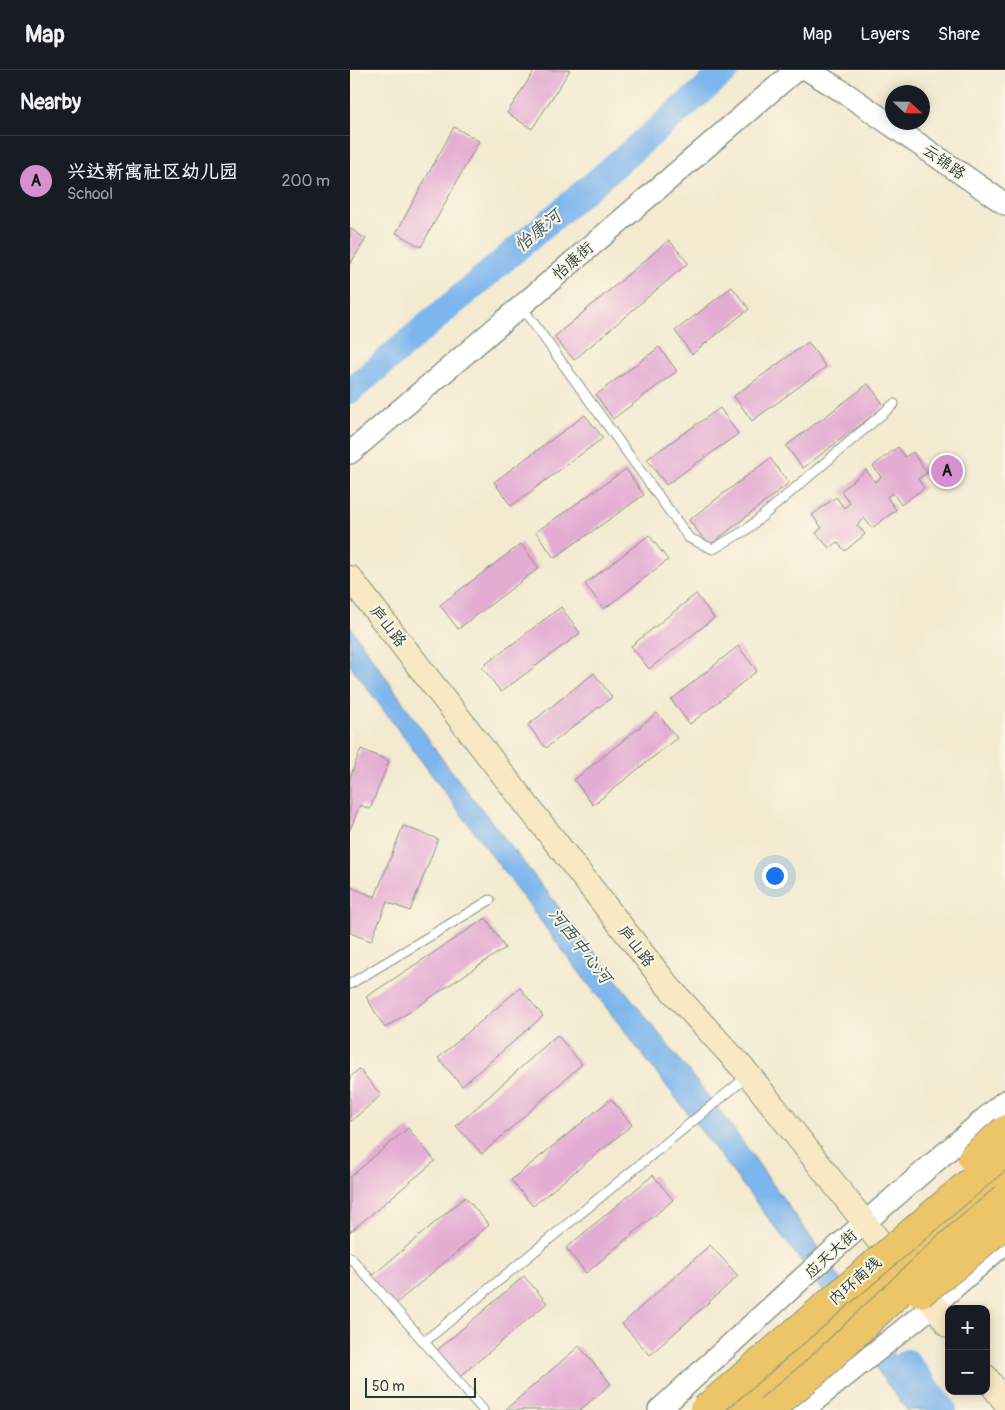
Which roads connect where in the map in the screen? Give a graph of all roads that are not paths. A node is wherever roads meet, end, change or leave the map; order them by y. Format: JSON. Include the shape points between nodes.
{"nodes":[{"id":1,"x":796,"y":70,"type":"edge"},
{"id":2,"x":808,"y":70,"type":"edge"},
{"id":3,"x":1005,"y":204,"type":"edge"},
{"id":4,"x":521,"y":306,"type":"junction"},
{"id":5,"x":894,"y":404,"type":"dead end"},
{"id":6,"x":350,"y":453,"type":"edge"},
{"id":7,"x":350,"y":578,"type":"edge"},
{"id":8,"x":490,"y":900,"type":"dead end"},
{"id":9,"x":350,"y":984,"type":"edge"},
{"id":10,"x":745,"y":1079,"type":"junction"},
{"id":11,"x":1005,"y":1101,"type":"edge"},
{"id":12,"x":1005,"y":1130,"type":"edge"},
{"id":13,"x":1005,"y":1152,"type":"edge"},
{"id":14,"x":1005,"y":1172,"type":"edge"},
{"id":15,"x":1005,"y":1184,"type":"edge"},
{"id":16,"x":1005,"y":1198,"type":"edge"},
{"id":17,"x":865,"y":1223,"type":"junction"},
{"id":18,"x":1005,"y":1224,"type":"edge"},
{"id":19,"x":1005,"y":1243,"type":"edge"},
{"id":20,"x":350,"y":1257,"type":"edge"},
{"id":21,"x":900,"y":1268,"type":"junction"},
{"id":22,"x":934,"y":1305,"type":"junction"},
{"id":23,"x":945,"y":1320,"type":"edge"},
{"id":24,"x":790,"y":1338,"type":"junction"},
{"id":25,"x":424,"y":1342,"type":"junction"},
{"id":26,"x":814,"y":1373,"type":"junction"},
{"id":27,"x":990,"y":1382,"type":"edge"},
{"id":28,"x":1005,"y":1402,"type":"edge"},
{"id":29,"x":483,"y":1410,"type":"edge"},
{"id":30,"x":659,"y":1410,"type":"edge"},
{"id":31,"x":704,"y":1410,"type":"edge"},
{"id":32,"x":725,"y":1410,"type":"edge"},
{"id":33,"x":742,"y":1410,"type":"edge"},
{"id":34,"x":769,"y":1410,"type":"edge"},
{"id":35,"x":803,"y":1410,"type":"edge"}],
"edges":[{"from":1,"to":4,"type":"street","name":"怡康街"},
{"from":2,"to":3,"type":"street","name":"云锦路"},
{"from":4,"to":5,"type":"lane","via":[[688,538],[713,549],[746,530]]},
{"from":4,"to":6,"type":"street","name":"怡康街"},
{"from":7,"to":10,"type":"main road","name":"庐山路","via":[[667,985]]},
{"from":8,"to":9,"type":"lane"},
{"from":10,"to":17,"type":"main road","name":"庐山路"},
{"from":10,"to":25,"type":"lane"},
{"from":11,"to":17,"type":"street","name":"应天大街"},
{"from":12,"to":24,"type":"highway","bridge":true,"via":[[903,1217]]},
{"from":13,"to":24,"type":"highway","name":"内环南线","bridge":true},
{"from":14,"to":21,"type":"main road"},
{"from":15,"to":21,"type":"main road"},
{"from":16,"to":26,"type":"highway","bridge":true,"via":[[947,1247]]},
{"from":17,"to":21,"type":"main road","name":"庐山路"},
{"from":17,"to":30,"type":"street","name":"应天大街"},
{"from":18,"to":26,"type":"highway","bridge":true,"via":[[953,1268]]},
{"from":19,"to":22,"type":"street"},
{"from":20,"to":25,"type":"lane"},
{"from":21,"to":22,"type":"main road","name":"庐山路"},
{"from":21,"to":32,"type":"main road"},
{"from":21,"to":33,"type":"main road"},
{"from":22,"to":23,"type":"main road","name":"庐山路"},
{"from":22,"to":35,"type":"street"},
{"from":24,"to":31,"type":"highway","name":"内环南线","bridge":true},
{"from":25,"to":29,"type":"lane"},
{"from":26,"to":34,"type":"highway","bridge":true},
{"from":27,"to":28,"type":"main road"}]}
